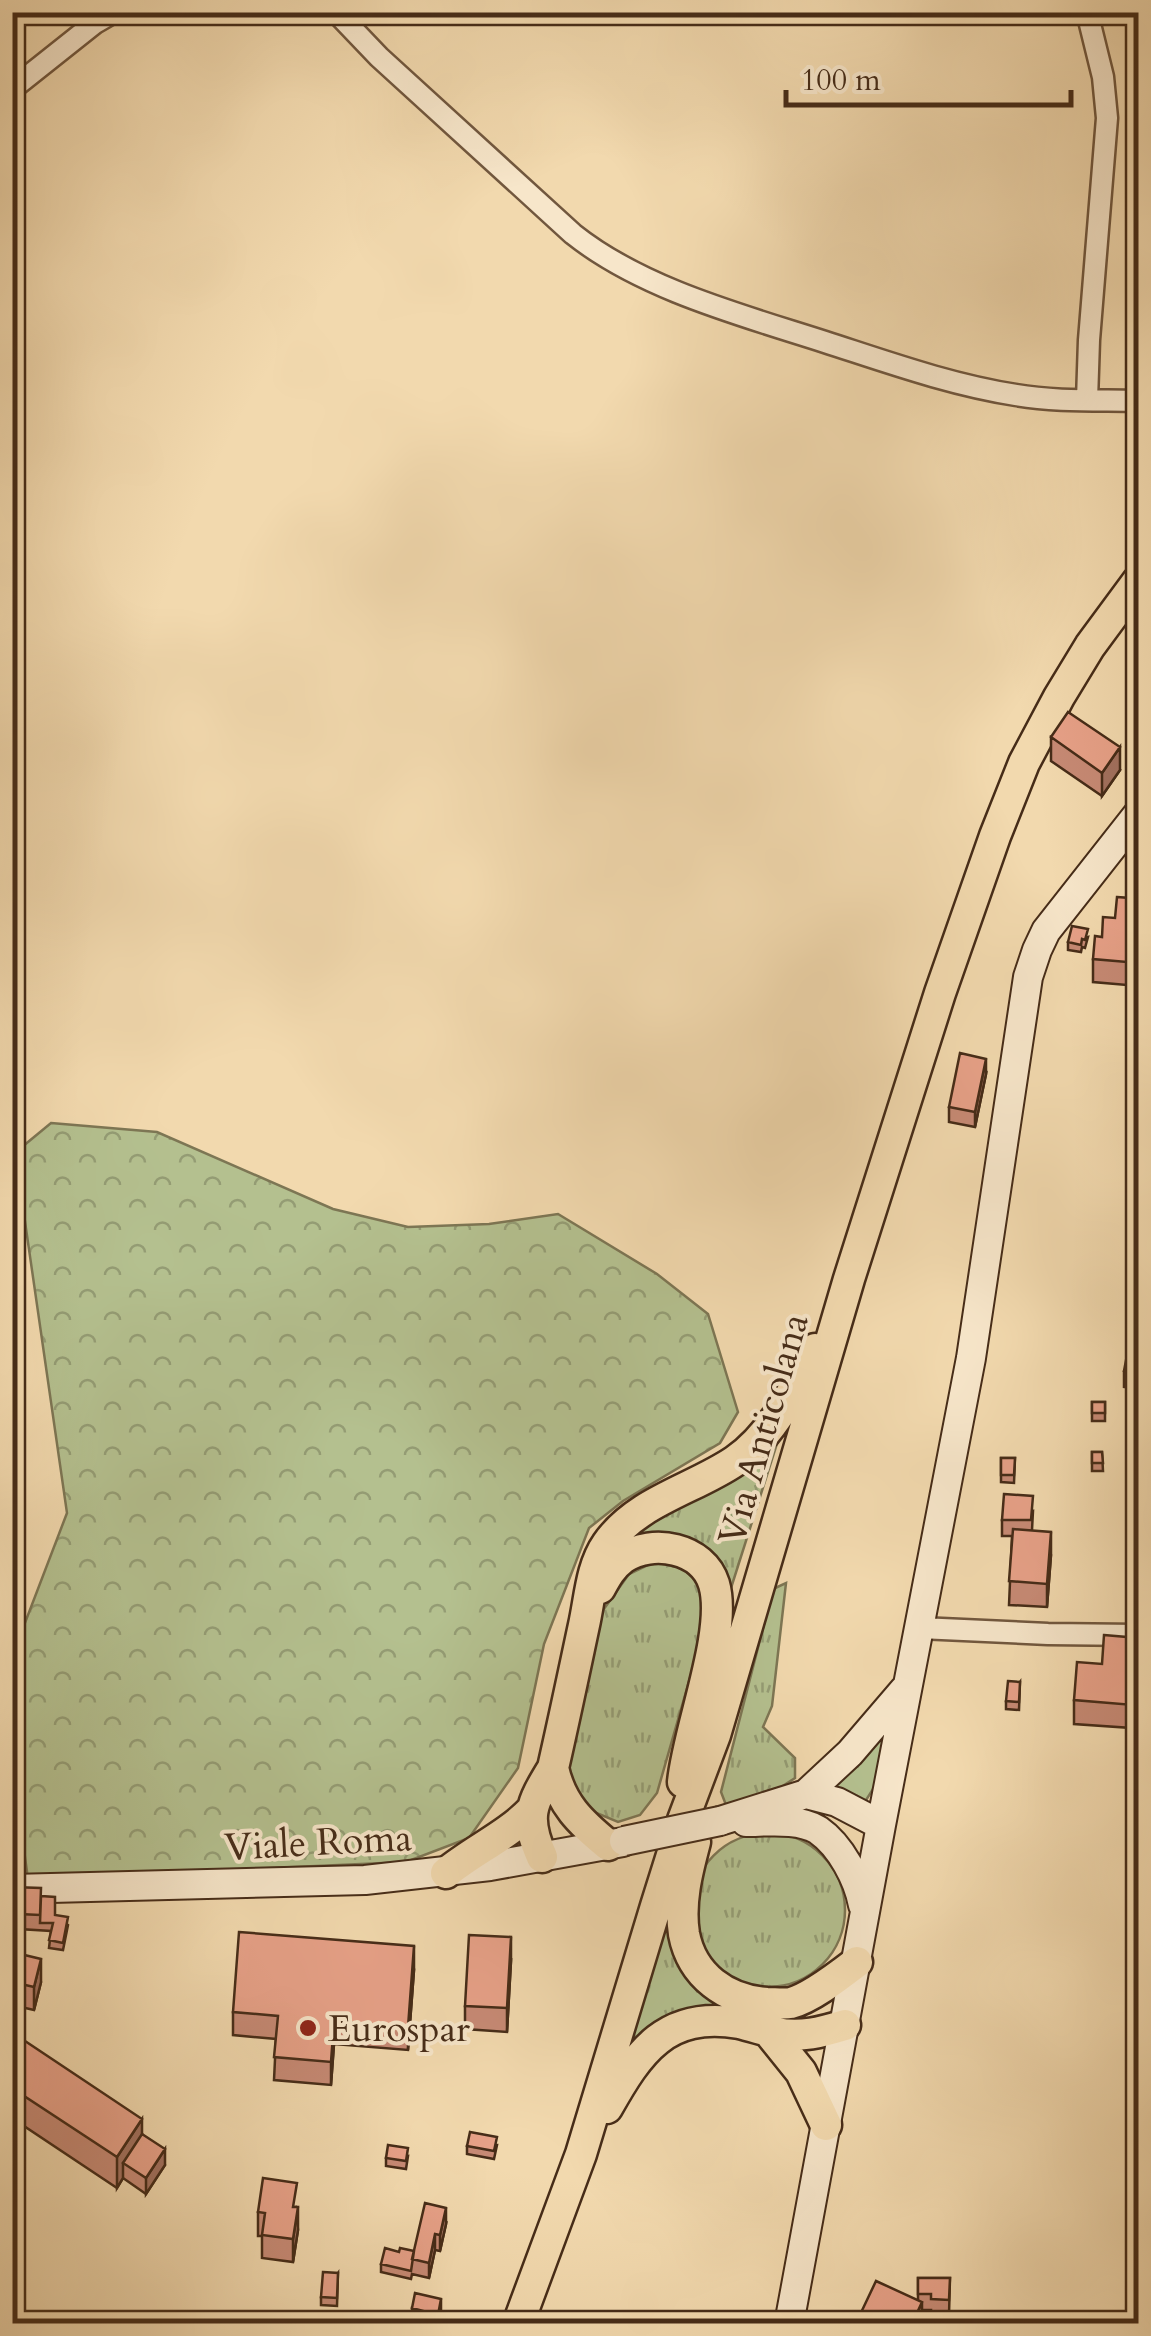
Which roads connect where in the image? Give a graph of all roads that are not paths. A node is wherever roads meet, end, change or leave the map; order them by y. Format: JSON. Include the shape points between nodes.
{"nodes":[{"id":1,"x":114,"y":12,"type":"edge"},
{"id":2,"x":336,"y":12,"type":"edge"},
{"id":3,"x":1087,"y":12,"type":"edge"},
{"id":4,"x":12,"y":89,"type":"edge"},
{"id":5,"x":1087,"y":400,"type":"junction"},
{"id":6,"x":1138,"y":401,"type":"edge"},
{"id":7,"x":1138,"y":581,"type":"edge"},
{"id":8,"x":1138,"y":814,"type":"edge"},
{"id":9,"x":849,"y":1279,"type":"junction"},
{"id":10,"x":586,"y":1613,"type":"junction"},
{"id":11,"x":920,"y":1628,"type":"junction"},
{"id":12,"x":1138,"y":1635,"type":"edge"},
{"id":13,"x":908,"y":1685,"type":"junction"},
{"id":14,"x":715,"y":1734,"type":"junction"},
{"id":15,"x":555,"y":1777,"type":"junction"},
{"id":16,"x":806,"y":1794,"type":"junction"},
{"id":17,"x":532,"y":1810,"type":"junction"},
{"id":18,"x":683,"y":1820,"type":"junction"},
{"id":19,"x":720,"y":1821,"type":"junction"},
{"id":20,"x":881,"y":1824,"type":"junction"},
{"id":21,"x":818,"y":1830,"type":"junction"},
{"id":22,"x":616,"y":1843,"type":"junction"},
{"id":23,"x":542,"y":1857,"type":"junction"},
{"id":24,"x":446,"y":1873,"type":"junction"},
{"id":25,"x":12,"y":1889,"type":"edge"},
{"id":26,"x":865,"y":1916,"type":"junction"},
{"id":27,"x":857,"y":1962,"type":"junction"},
{"id":28,"x":792,"y":2003,"type":"junction"},
{"id":29,"x":845,"y":2025,"type":"junction"},
{"id":30,"x":768,"y":2031,"type":"junction"},
{"id":31,"x":826,"y":2125,"type":"junction"},
{"id":32,"x":580,"y":2154,"type":"junction"},
{"id":33,"x":518,"y":2324,"type":"edge"},
{"id":34,"x":788,"y":2324,"type":"edge"}],
"edges":[{"from":1,"to":4,"type":"street"},
{"from":2,"to":5,"type":"street","via":[[573,234],[624,268],[769,324],[951,381],[1022,396]]},
{"from":3,"to":5,"type":"street","via":[[1107,118]]},
{"from":5,"to":6,"type":"street"},
{"from":7,"to":9,"type":"main road","name":"Via Anticolana","via":[[1072,676],[1016,780]]},
{"from":8,"to":11,"type":"street","via":[[1046,931],[1028,978],[980,1305]]},
{"from":9,"to":10,"type":"main road","via":[[764,1435],[736,1460],[624,1525],[602,1554]]},
{"from":9,"to":14,"type":"main road","name":"Via Anticolana"},
{"from":10,"to":15,"type":"main road"},
{"from":10,"to":18,"type":"main road","via":[[615,1565],[639,1550],[683,1552],[713,1581],[716,1620],[685,1764]]},
{"from":11,"to":12,"type":"street"},
{"from":11,"to":13,"type":"street"},
{"from":13,"to":16,"type":"street"},
{"from":13,"to":20,"type":"street"},
{"from":14,"to":18,"type":"main road","name":"Via Anticolana"},
{"from":14,"to":28,"type":"main road","via":[[712,1776],[684,1887],[686,1942],[703,1974],[725,1992]]},
{"from":15,"to":17,"type":"main road"},
{"from":15,"to":22,"type":"main road","via":[[578,1820]]},
{"from":15,"to":23,"type":"main road","via":[[553,1827]]},
{"from":16,"to":19,"type":"street"},
{"from":16,"to":20,"type":"street"},
{"from":17,"to":23,"type":"main road"},
{"from":17,"to":24,"type":"main road"},
{"from":18,"to":32,"type":"main road","name":"Via Anticolana"},
{"from":19,"to":21,"type":"street"},
{"from":19,"to":22,"type":"street","name":"Viale Roma","bridge":true},
{"from":20,"to":21,"type":"street"},
{"from":20,"to":26,"type":"street"},
{"from":21,"to":26,"type":"street","via":[[850,1867]]},
{"from":22,"to":23,"type":"street","name":"Viale Roma"},
{"from":23,"to":24,"type":"street","name":"Viale Roma"},
{"from":24,"to":25,"type":"street","name":"Viale Roma"},
{"from":26,"to":27,"type":"street"},
{"from":27,"to":28,"type":"main road"},
{"from":27,"to":29,"type":"street"},
{"from":28,"to":29,"type":"main road"},
{"from":29,"to":30,"type":"main road","via":[[804,2035]]},
{"from":29,"to":31,"type":"street"},
{"from":30,"to":31,"type":"main road","via":[[801,2072]]},
{"from":30,"to":32,"type":"main road","via":[[700,2021],[659,2037],[634,2062]]},
{"from":31,"to":34,"type":"street"},
{"from":32,"to":33,"type":"main road","name":"Via Anticolana"}]}
